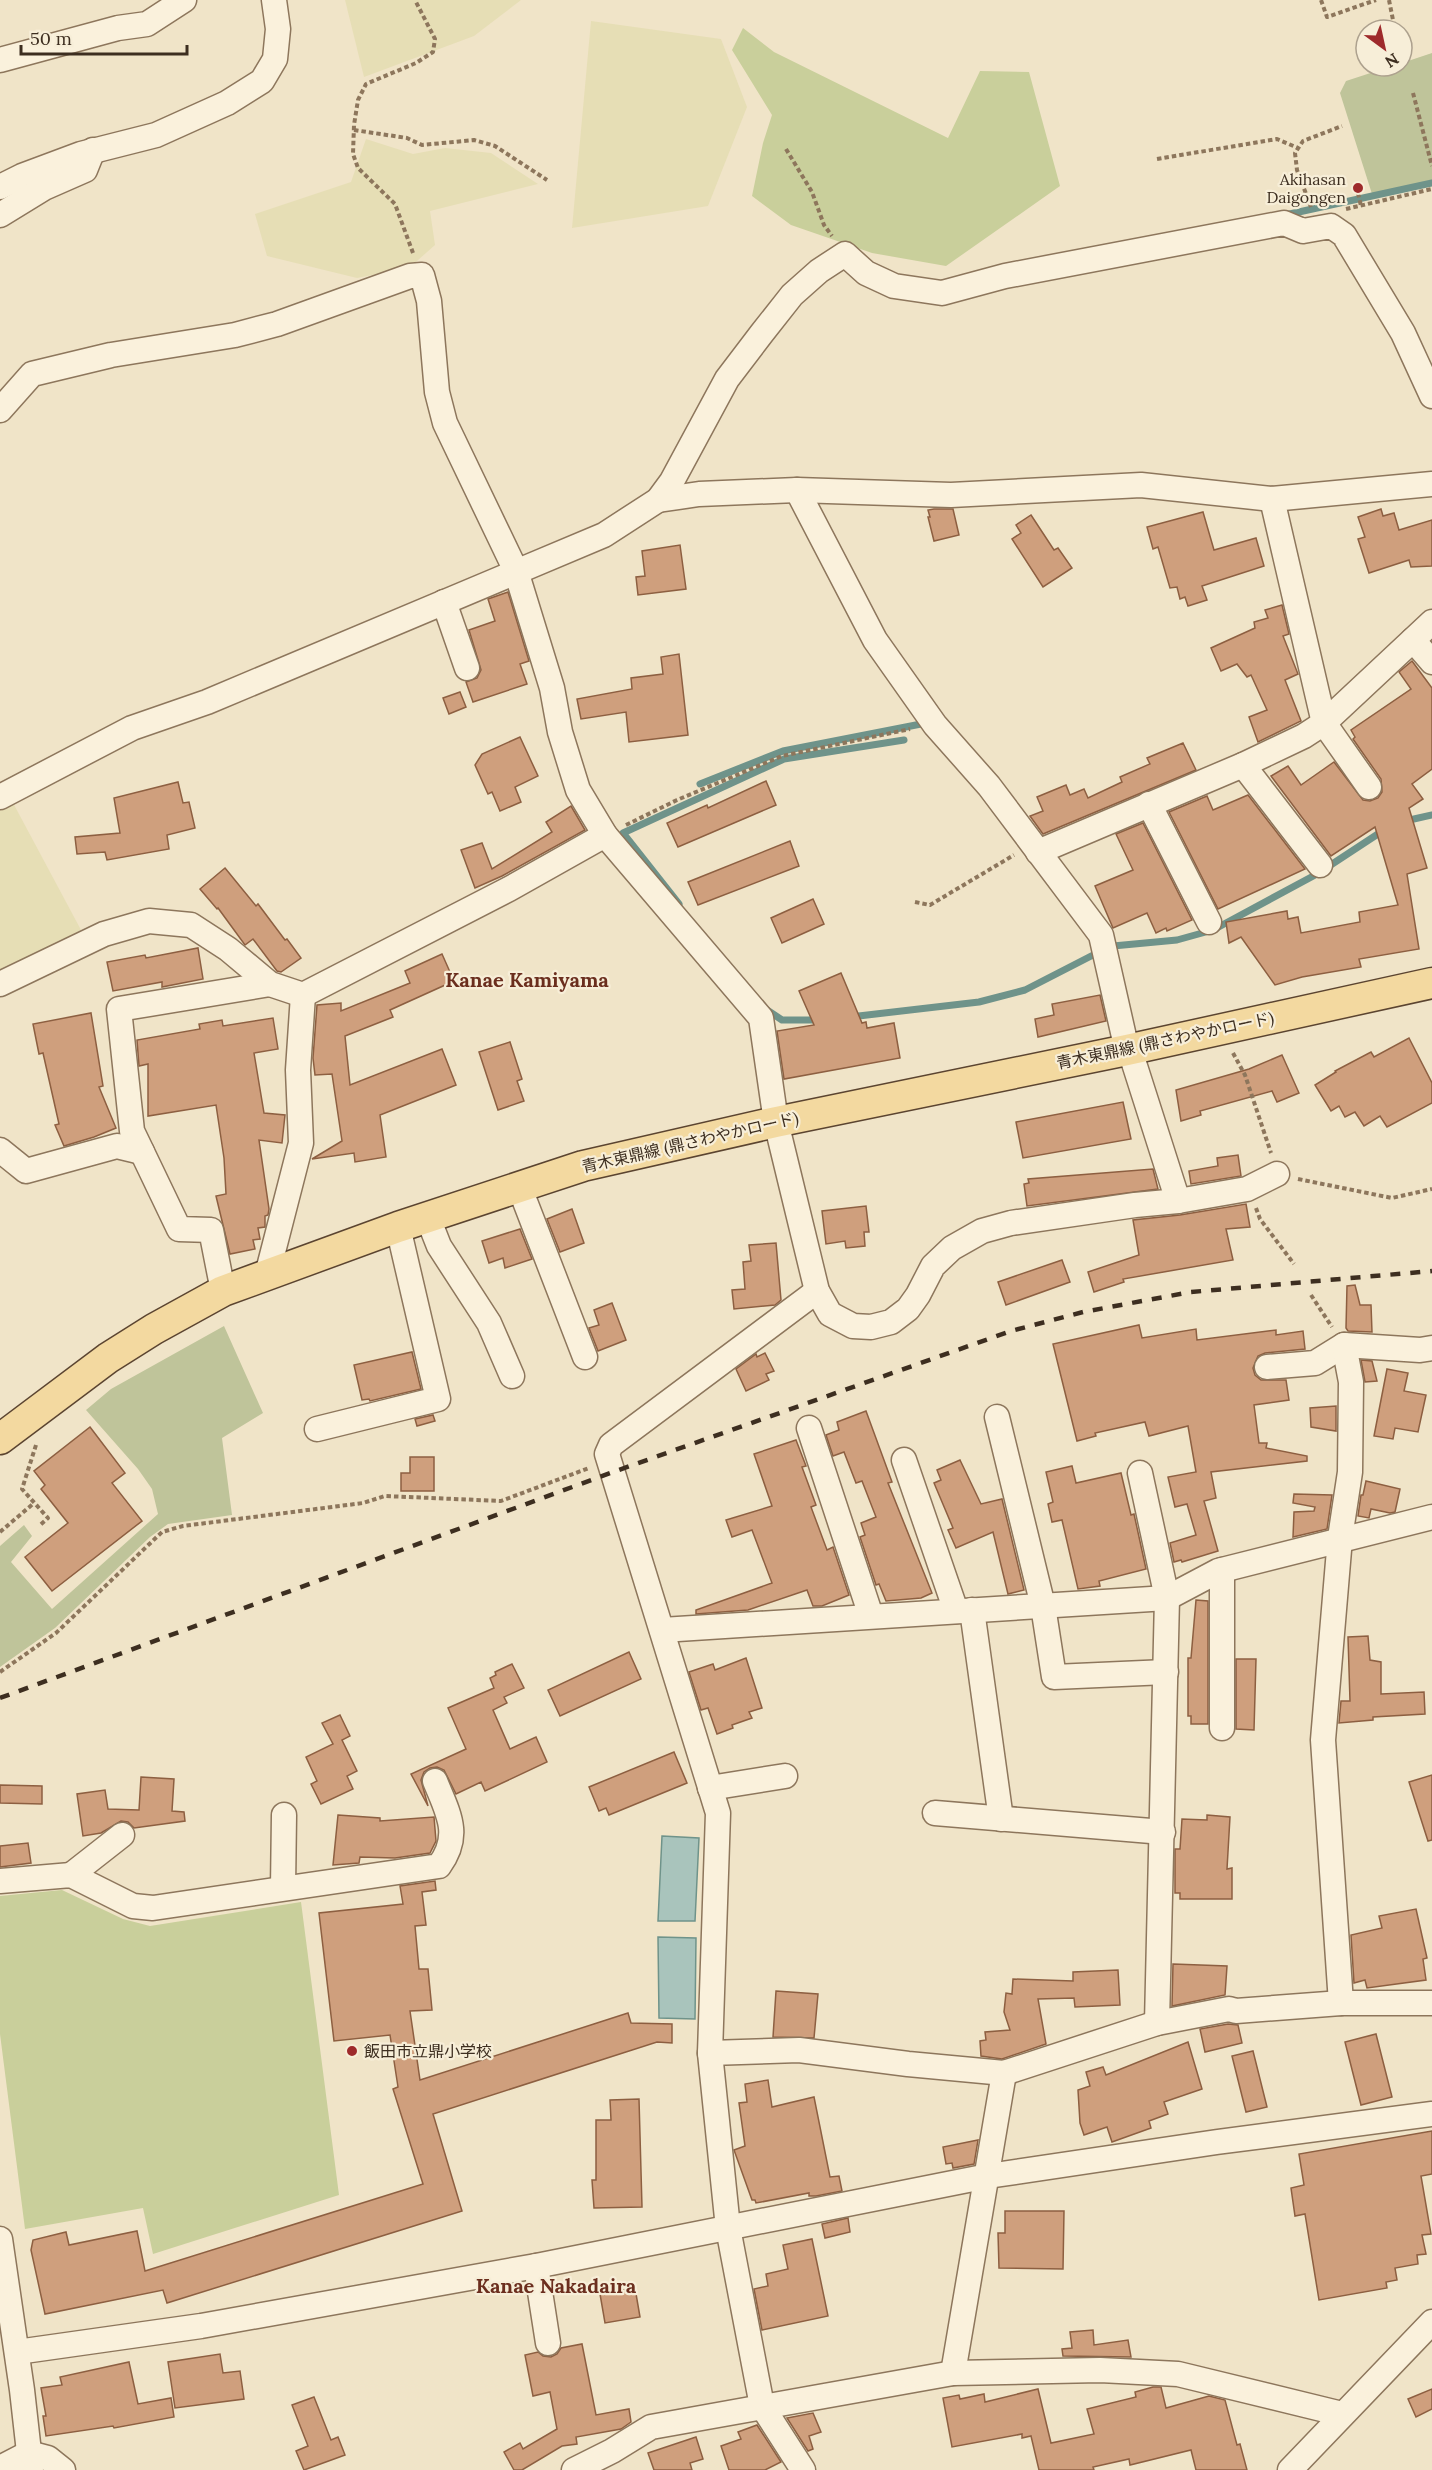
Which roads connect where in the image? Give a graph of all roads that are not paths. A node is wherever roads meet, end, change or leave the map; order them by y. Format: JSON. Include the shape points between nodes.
{"nodes":[{"id":1,"x":184,"y":0,"type":"edge"},
{"id":2,"x":274,"y":0,"type":"edge"},
{"id":3,"x":0,"y":60,"type":"edge"},
{"id":4,"x":93,"y":150,"type":"junction"},
{"id":5,"x":0,"y":187,"type":"edge"},
{"id":6,"x":0,"y":215,"type":"edge"},
{"id":7,"x":1432,"y":396,"type":"edge"},
{"id":8,"x":0,"y":410,"type":"edge"},
{"id":9,"x":1432,"y":484,"type":"edge"},
{"id":10,"x":797,"y":490,"type":"junction"},
{"id":11,"x":1272,"y":499,"type":"junction"},
{"id":12,"x":658,"y":500,"type":"junction"},
{"id":13,"x":516,"y":571,"type":"junction"},
{"id":14,"x":444,"y":602,"type":"junction"},
{"id":15,"x":1432,"y":622,"type":"edge"},
{"id":16,"x":1413,"y":640,"type":"junction"},
{"id":17,"x":1432,"y":662,"type":"edge"},
{"id":18,"x":466,"y":668,"type":"dead end"},
{"id":19,"x":1324,"y":723,"type":"junction"},
{"id":20,"x":1243,"y":765,"type":"junction"},
{"id":21,"x":1369,"y":787,"type":"dead end"},
{"id":22,"x":0,"y":797,"type":"edge"},
{"id":23,"x":1149,"y":804,"type":"junction"},
{"id":24,"x":605,"y":835,"type":"junction"},
{"id":25,"x":1036,"y":848,"type":"junction"},
{"id":26,"x":1320,"y":865,"type":"dead end"},
{"id":27,"x":1209,"y":922,"type":"dead end"},
{"id":28,"x":1432,"y":983,"type":"edge"},
{"id":29,"x":0,"y":984,"type":"edge"},
{"id":30,"x":270,"y":984,"type":"junction"},
{"id":31,"x":303,"y":996,"type":"junction"},
{"id":32,"x":1130,"y":1055,"type":"junction"},
{"id":33,"x":776,"y":1122,"type":"junction"},
{"id":34,"x":0,"y":1150,"type":"edge"},
{"id":35,"x":142,"y":1152,"type":"junction"},
{"id":36,"x":1277,"y":1174,"type":"road end"},
{"id":37,"x":519,"y":1186,"type":"junction"},
{"id":38,"x":1178,"y":1202,"type":"junction"},
{"id":39,"x":428,"y":1218,"type":"junction"},
{"id":40,"x":398,"y":1227,"type":"junction"},
{"id":41,"x":267,"y":1275,"type":"junction"},
{"id":42,"x":223,"y":1291,"type":"junction"},
{"id":43,"x":817,"y":1291,"type":"junction"},
{"id":44,"x":1344,"y":1346,"type":"junction"},
{"id":45,"x":1432,"y":1348,"type":"edge"},
{"id":46,"x":585,"y":1356,"type":"dead end"},
{"id":47,"x":1267,"y":1367,"type":"dead end"},
{"id":48,"x":512,"y":1376,"type":"dead end"},
{"id":49,"x":998,"y":1417,"type":"dead end"},
{"id":50,"x":809,"y":1428,"type":"dead end"},
{"id":51,"x":317,"y":1429,"type":"dead end"},
{"id":52,"x":0,"y":1439,"type":"edge"},
{"id":53,"x":904,"y":1460,"type":"dead end"},
{"id":54,"x":1140,"y":1473,"type":"dead end"},
{"id":55,"x":1432,"y":1517,"type":"edge"},
{"id":56,"x":1340,"y":1538,"type":"junction"},
{"id":57,"x":1222,"y":1570,"type":"junction"},
{"id":58,"x":1167,"y":1598,"type":"junction"},
{"id":59,"x":1043,"y":1606,"type":"junction"},
{"id":60,"x":964,"y":1611,"type":"junction"},
{"id":61,"x":872,"y":1617,"type":"junction"},
{"id":62,"x":662,"y":1630,"type":"junction"},
{"id":63,"x":1166,"y":1672,"type":"junction"},
{"id":64,"x":1222,"y":1728,"type":"dead end"},
{"id":65,"x":785,"y":1776,"type":"dead end"},
{"id":66,"x":435,"y":1781,"type":"dead end"},
{"id":67,"x":710,"y":1788,"type":"junction"},
{"id":68,"x":935,"y":1813,"type":"dead end"},
{"id":69,"x":284,"y":1815,"type":"dead end"},
{"id":70,"x":1001,"y":1819,"type":"junction"},
{"id":71,"x":1163,"y":1832,"type":"junction"},
{"id":72,"x":122,"y":1835,"type":"dead end"},
{"id":73,"x":71,"y":1875,"type":"junction"},
{"id":74,"x":0,"y":1881,"type":"edge"},
{"id":75,"x":283,"y":1888,"type":"junction"},
{"id":76,"x":1341,"y":2003,"type":"junction"},
{"id":77,"x":1432,"y":2003,"type":"edge"},
{"id":78,"x":1157,"y":2022,"type":"junction"},
{"id":79,"x":710,"y":2053,"type":"junction"},
{"id":80,"x":1004,"y":2073,"type":"junction"},
{"id":81,"x":1432,"y":2114,"type":"edge"},
{"id":82,"x":988,"y":2176,"type":"junction"},
{"id":83,"x":728,"y":2228,"type":"junction"},
{"id":84,"x":0,"y":2239,"type":"edge"},
{"id":85,"x":536,"y":2266,"type":"junction"},
{"id":86,"x":5,"y":2304,"type":"edge"},
{"id":87,"x":1432,"y":2322,"type":"edge"},
{"id":88,"x":548,"y":2343,"type":"dead end"},
{"id":89,"x":17,"y":2352,"type":"junction"},
{"id":90,"x":953,"y":2373,"type":"junction"},
{"id":91,"x":762,"y":2406,"type":"junction"},
{"id":92,"x":1342,"y":2414,"type":"junction"},
{"id":93,"x":30,"y":2462,"type":"edge"},
{"id":94,"x":0,"y":2468,"type":"edge"},
{"id":95,"x":63,"y":2470,"type":"edge"},
{"id":96,"x":574,"y":2470,"type":"edge"},
{"id":97,"x":803,"y":2470,"type":"edge"},
{"id":98,"x":1290,"y":2470,"type":"edge"}],
"edges":[{"from":1,"to":3,"type":"street","via":[[147,24],[118,28]]},
{"from":2,"to":4,"type":"street","via":[[278,29],[275,59],[261,81],[228,103],[156,135]]},
{"from":4,"to":5,"type":"street"},
{"from":4,"to":6,"type":"street","via":[[85,170],[44,188]]},
{"from":7,"to":12,"type":"street","via":[[1403,333],[1344,235],[1331,226],[1303,231],[1284,223],[1005,276],[942,293],[894,286],[866,273],[845,254],[792,295],[727,379]]},
{"from":8,"to":13,"type":"street","via":[[32,374],[111,355],[266,327],[422,275],[429,301],[437,392],[445,423]]},
{"from":9,"to":11,"type":"street"},
{"from":10,"to":11,"type":"street","via":[[951,495],[1141,485]]},
{"from":10,"to":12,"type":"street","via":[[699,494]]},
{"from":10,"to":25,"type":"street","via":[[875,640],[935,724]]},
{"from":11,"to":19,"type":"street"},
{"from":12,"to":13,"type":"street","via":[[604,535]]},
{"from":13,"to":14,"type":"street"},
{"from":13,"to":24,"type":"street","via":[[578,790]]},
{"from":14,"to":18,"type":"street"},
{"from":14,"to":22,"type":"street","via":[[207,702],[132,728]]},
{"from":15,"to":16,"type":"street"},
{"from":16,"to":17,"type":"street"},
{"from":16,"to":19,"type":"street"},
{"from":19,"to":20,"type":"street"},
{"from":19,"to":21,"type":"street"},
{"from":20,"to":23,"type":"street"},
{"from":20,"to":26,"type":"street"},
{"from":23,"to":25,"type":"street"},
{"from":23,"to":27,"type":"street"},
{"from":24,"to":31,"type":"street"},
{"from":24,"to":33,"type":"street","via":[[761,1018]]},
{"from":25,"to":32,"type":"street","via":[[1101,935]]},
{"from":28,"to":32,"type":"main road","name":"青木東鼎線 (鼎さわやかロード)","via":[[1224,1027]]},
{"from":29,"to":30,"type":"street","via":[[104,933],[149,921],[190,925],[228,949]]},
{"from":30,"to":31,"type":"street"},
{"from":30,"to":35,"type":"street","via":[[119,1009],[132,1131]]},
{"from":31,"to":41,"type":"street","via":[[298,1070],[301,1143]]},
{"from":32,"to":33,"type":"main road","name":"青木東鼎線 (鼎さわやかロード)"},
{"from":32,"to":38,"type":"street"},
{"from":33,"to":37,"type":"main road","name":"青木東鼎線 (鼎さわやかロード)","via":[[583,1166]]},
{"from":33,"to":43,"type":"street"},
{"from":34,"to":35,"type":"street","via":[[26,1171],[117,1146]]},
{"from":35,"to":42,"type":"street","via":[[179,1229],[211,1230]]},
{"from":36,"to":38,"type":"street","via":[[1247,1189]]},
{"from":37,"to":39,"type":"main road","name":"青木東鼎線 (鼎さわやかロード)"},
{"from":37,"to":46,"type":"street"},
{"from":38,"to":43,"type":"street","via":[[1034,1219],[982,1231],[952,1248],[933,1266],[908,1309],[891,1322],[871,1327],[853,1326],[830,1314]]},
{"from":39,"to":40,"type":"main road","name":"青木東鼎線 (鼎さわやかロード)"},
{"from":39,"to":48,"type":"street","via":[[439,1246],[489,1323]]},
{"from":40,"to":41,"type":"main road","name":"青木東鼎線 (鼎さわやかロード)"},
{"from":40,"to":51,"type":"street","via":[[438,1399]]},
{"from":41,"to":42,"type":"main road","name":"青木東鼎線 (鼎さわやかロード)"},
{"from":42,"to":52,"type":"main road","name":"青木東鼎線 (鼎さわやかロード)","via":[[108,1358]]},
{"from":43,"to":62,"type":"street","via":[[611,1444],[607,1454]]},
{"from":44,"to":45,"type":"street"},
{"from":44,"to":47,"type":"street","via":[[1315,1363]]},
{"from":44,"to":56,"type":"street","via":[[1351,1382],[1350,1472]]},
{"from":49,"to":59,"type":"street"},
{"from":50,"to":61,"type":"street"},
{"from":53,"to":60,"type":"street"},
{"from":54,"to":58,"type":"street"},
{"from":55,"to":56,"type":"street"},
{"from":56,"to":57,"type":"street"},
{"from":56,"to":76,"type":"street","via":[[1323,1740]]},
{"from":57,"to":58,"type":"street"},
{"from":57,"to":64,"type":"street"},
{"from":58,"to":59,"type":"street"},
{"from":58,"to":63,"type":"street"},
{"from":59,"to":60,"type":"street"},
{"from":59,"to":63,"type":"street","via":[[1054,1677]]},
{"from":60,"to":61,"type":"street"},
{"from":60,"to":70,"type":"street"},
{"from":61,"to":62,"type":"street"},
{"from":62,"to":67,"type":"street"},
{"from":63,"to":71,"type":"street"},
{"from":65,"to":67,"type":"street"},
{"from":66,"to":75,"type":"street","via":[[453,1836],[449,1852],[439,1866]]},
{"from":67,"to":79,"type":"street","via":[[718,1813]]},
{"from":68,"to":70,"type":"street"},
{"from":69,"to":75,"type":"street"},
{"from":70,"to":71,"type":"street"},
{"from":71,"to":78,"type":"street"},
{"from":72,"to":73,"type":"street"},
{"from":73,"to":74,"type":"street"},
{"from":73,"to":75,"type":"street","via":[[133,1906],[153,1908]]},
{"from":76,"to":77,"type":"street"},
{"from":76,"to":78,"type":"street","via":[[1229,2009]]},
{"from":78,"to":80,"type":"street"},
{"from":79,"to":80,"type":"street","via":[[799,2050]]},
{"from":79,"to":83,"type":"street"},
{"from":80,"to":82,"type":"street"},
{"from":81,"to":82,"type":"street"},
{"from":82,"to":83,"type":"street"},
{"from":82,"to":90,"type":"street"},
{"from":83,"to":85,"type":"street"},
{"from":83,"to":91,"type":"street"},
{"from":84,"to":86,"type":"street"},
{"from":85,"to":88,"type":"street"},
{"from":85,"to":89,"type":"street","via":[[201,2326]]},
{"from":86,"to":89,"type":"street"},
{"from":87,"to":92,"type":"street"},
{"from":89,"to":93,"type":"street"},
{"from":90,"to":91,"type":"street"},
{"from":90,"to":92,"type":"street","via":[[1100,2370],[1178,2374]]},
{"from":91,"to":96,"type":"street","via":[[651,2427]]},
{"from":91,"to":97,"type":"street"},
{"from":92,"to":98,"type":"street"},
{"from":93,"to":94,"type":"street"},
{"from":93,"to":95,"type":"street","via":[[48,2458]]}]}
